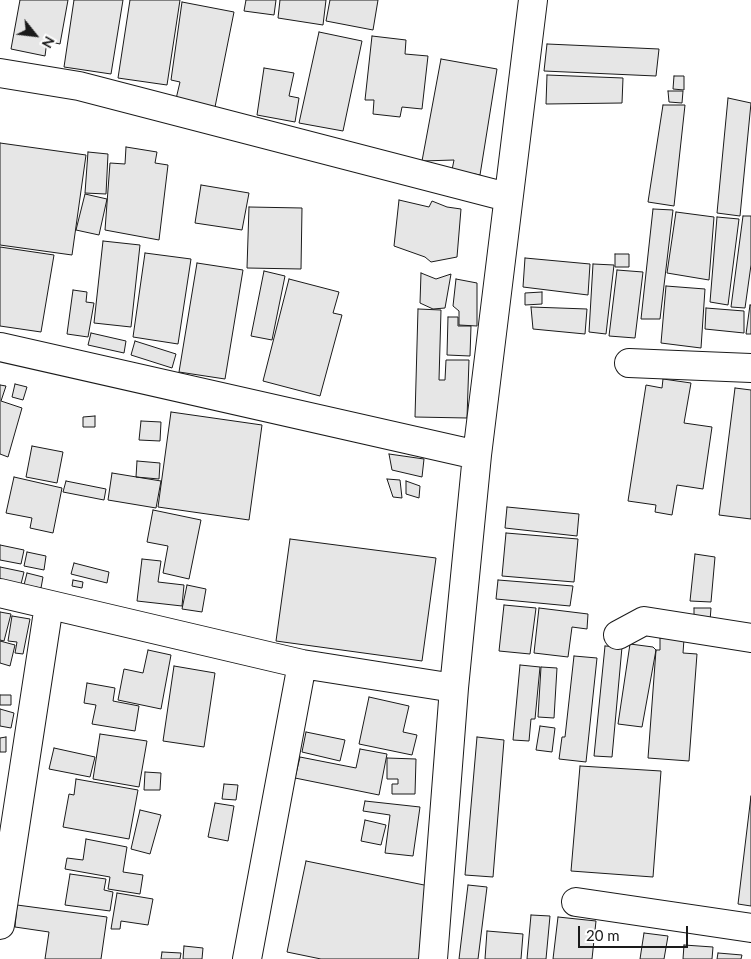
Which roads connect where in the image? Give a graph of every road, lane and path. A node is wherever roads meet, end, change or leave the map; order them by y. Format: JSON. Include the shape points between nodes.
{"nodes":[{"id":1,"x":533,"y":0,"type":"edge"},
{"id":2,"x":0,"y":73,"type":"edge"},
{"id":3,"x":507,"y":197,"type":"junction"},
{"id":4,"x":0,"y":347,"type":"edge"},
{"id":5,"x":629,"y":363,"type":"dead end"},
{"id":6,"x":751,"y":368,"type":"edge"},
{"id":7,"x":477,"y":455,"type":"junction"},
{"id":8,"x":0,"y":593,"type":"edge"},
{"id":9,"x":49,"y":605,"type":"junction"},
{"id":10,"x":618,"y":635,"type":"dead end"},
{"id":11,"x":751,"y":638,"type":"edge"},
{"id":12,"x":302,"y":664,"type":"junction"},
{"id":13,"x":454,"y":688,"type":"junction"},
{"id":14,"x":576,"y":902,"type":"dead end"},
{"id":15,"x":0,"y":925,"type":"edge"},
{"id":16,"x":751,"y":928,"type":"edge"},
{"id":17,"x":247,"y":959,"type":"edge"},
{"id":18,"x":433,"y":959,"type":"edge"}],
"edges":[{"from":1,"to":3,"type":"street"},
{"from":2,"to":3,"type":"street","via":[[79,86]]},
{"from":3,"to":7,"type":"street"},
{"from":4,"to":7,"type":"street"},
{"from":5,"to":6,"type":"street"},
{"from":7,"to":13,"type":"street"},
{"from":8,"to":9,"type":"street"},
{"from":9,"to":12,"type":"street"},
{"from":9,"to":15,"type":"street"},
{"from":10,"to":11,"type":"street","via":[[644,621]]},
{"from":12,"to":13,"type":"street"},
{"from":12,"to":17,"type":"street"},
{"from":13,"to":18,"type":"street"},
{"from":14,"to":16,"type":"street"}]}
